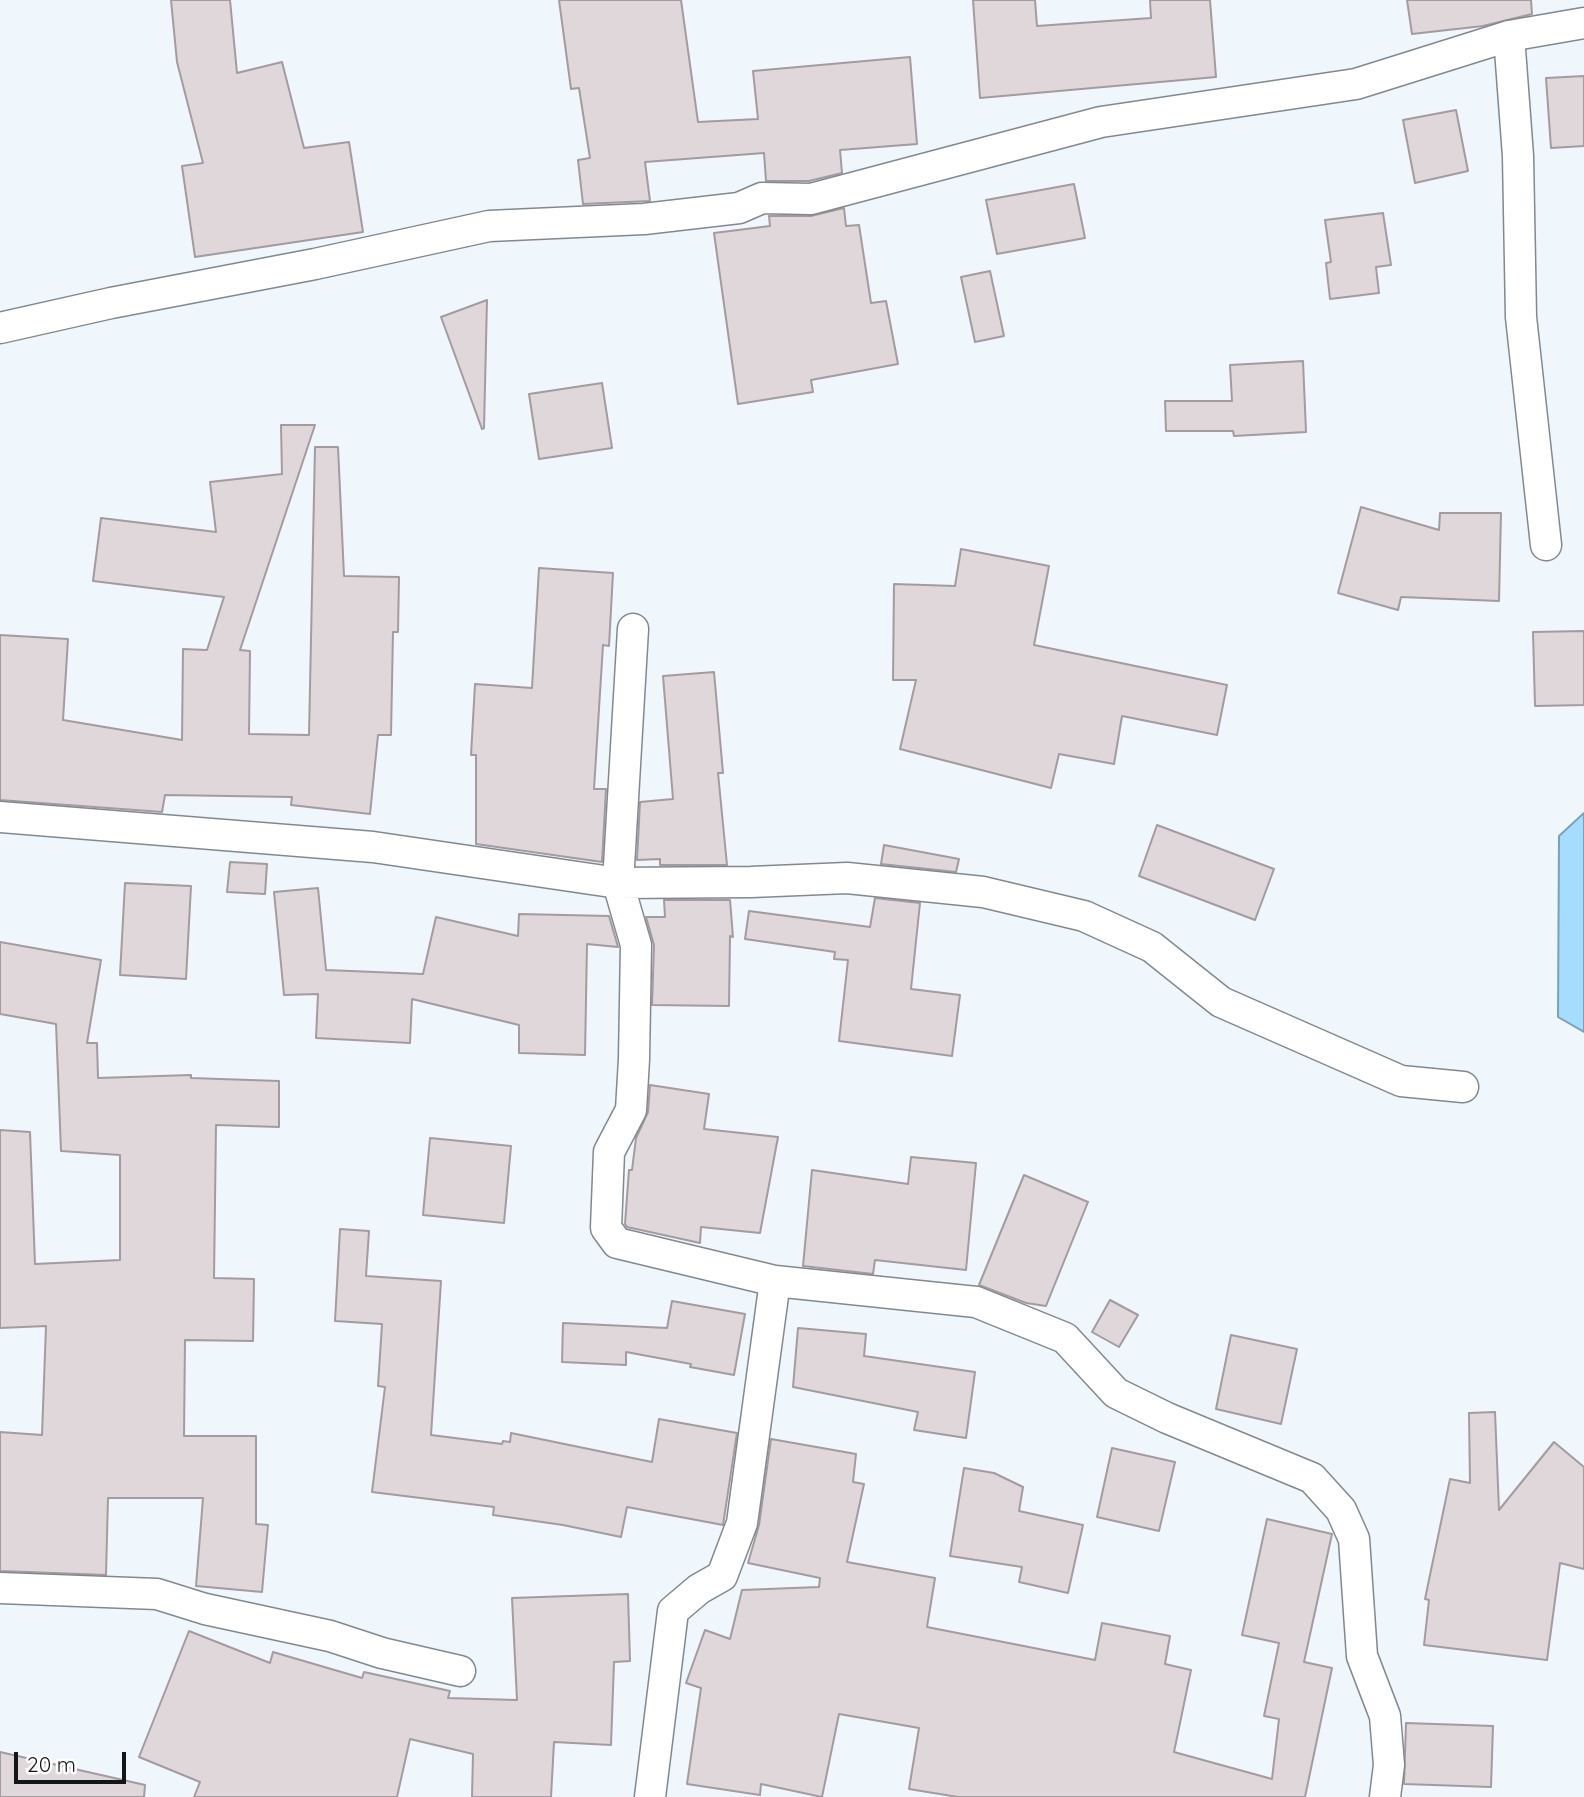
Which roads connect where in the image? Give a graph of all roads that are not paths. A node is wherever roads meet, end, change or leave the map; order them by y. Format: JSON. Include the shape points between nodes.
{"nodes":[{"id":1,"x":1584,"y":23,"type":"edge"},
{"id":2,"x":1510,"y":36,"type":"junction"},
{"id":3,"x":0,"y":328,"type":"edge"},
{"id":4,"x":1546,"y":545,"type":"dead end"},
{"id":5,"x":633,"y":629,"type":"dead end"},
{"id":6,"x":0,"y":817,"type":"edge"},
{"id":7,"x":618,"y":883,"type":"junction"},
{"id":8,"x":1463,"y":1087,"type":"dead end"},
{"id":9,"x":775,"y":1281,"type":"junction"},
{"id":10,"x":0,"y":1588,"type":"edge"},
{"id":11,"x":460,"y":1671,"type":"dead end"},
{"id":12,"x":650,"y":1797,"type":"edge"},
{"id":13,"x":1385,"y":1797,"type":"edge"}],
"edges":[{"from":1,"to":2,"type":"street"},
{"from":2,"to":3,"type":"street","via":[[1356,84],[1101,122],[811,199],[762,198],[739,208],[644,219],[489,226]]},
{"from":2,"to":4,"type":"street","via":[[1521,317]]},
{"from":5,"to":7,"type":"street"},
{"from":6,"to":7,"type":"street","via":[[373,847]]},
{"from":7,"to":8,"type":"street","via":[[847,878],[983,892],[1084,916],[1152,947],[1221,1002],[1401,1081]]},
{"from":7,"to":9,"type":"street","via":[[636,946],[634,1059],[631,1110],[609,1152],[606,1228],[617,1243]]},
{"from":9,"to":12,"type":"street","via":[[742,1523],[722,1576],[673,1611]]},
{"from":9,"to":13,"type":"street","via":[[976,1302],[1065,1338],[1116,1393],[1312,1478],[1341,1510],[1354,1539],[1362,1656],[1385,1716],[1389,1765]]},
{"from":10,"to":11,"type":"street","via":[[157,1594]]}]}
